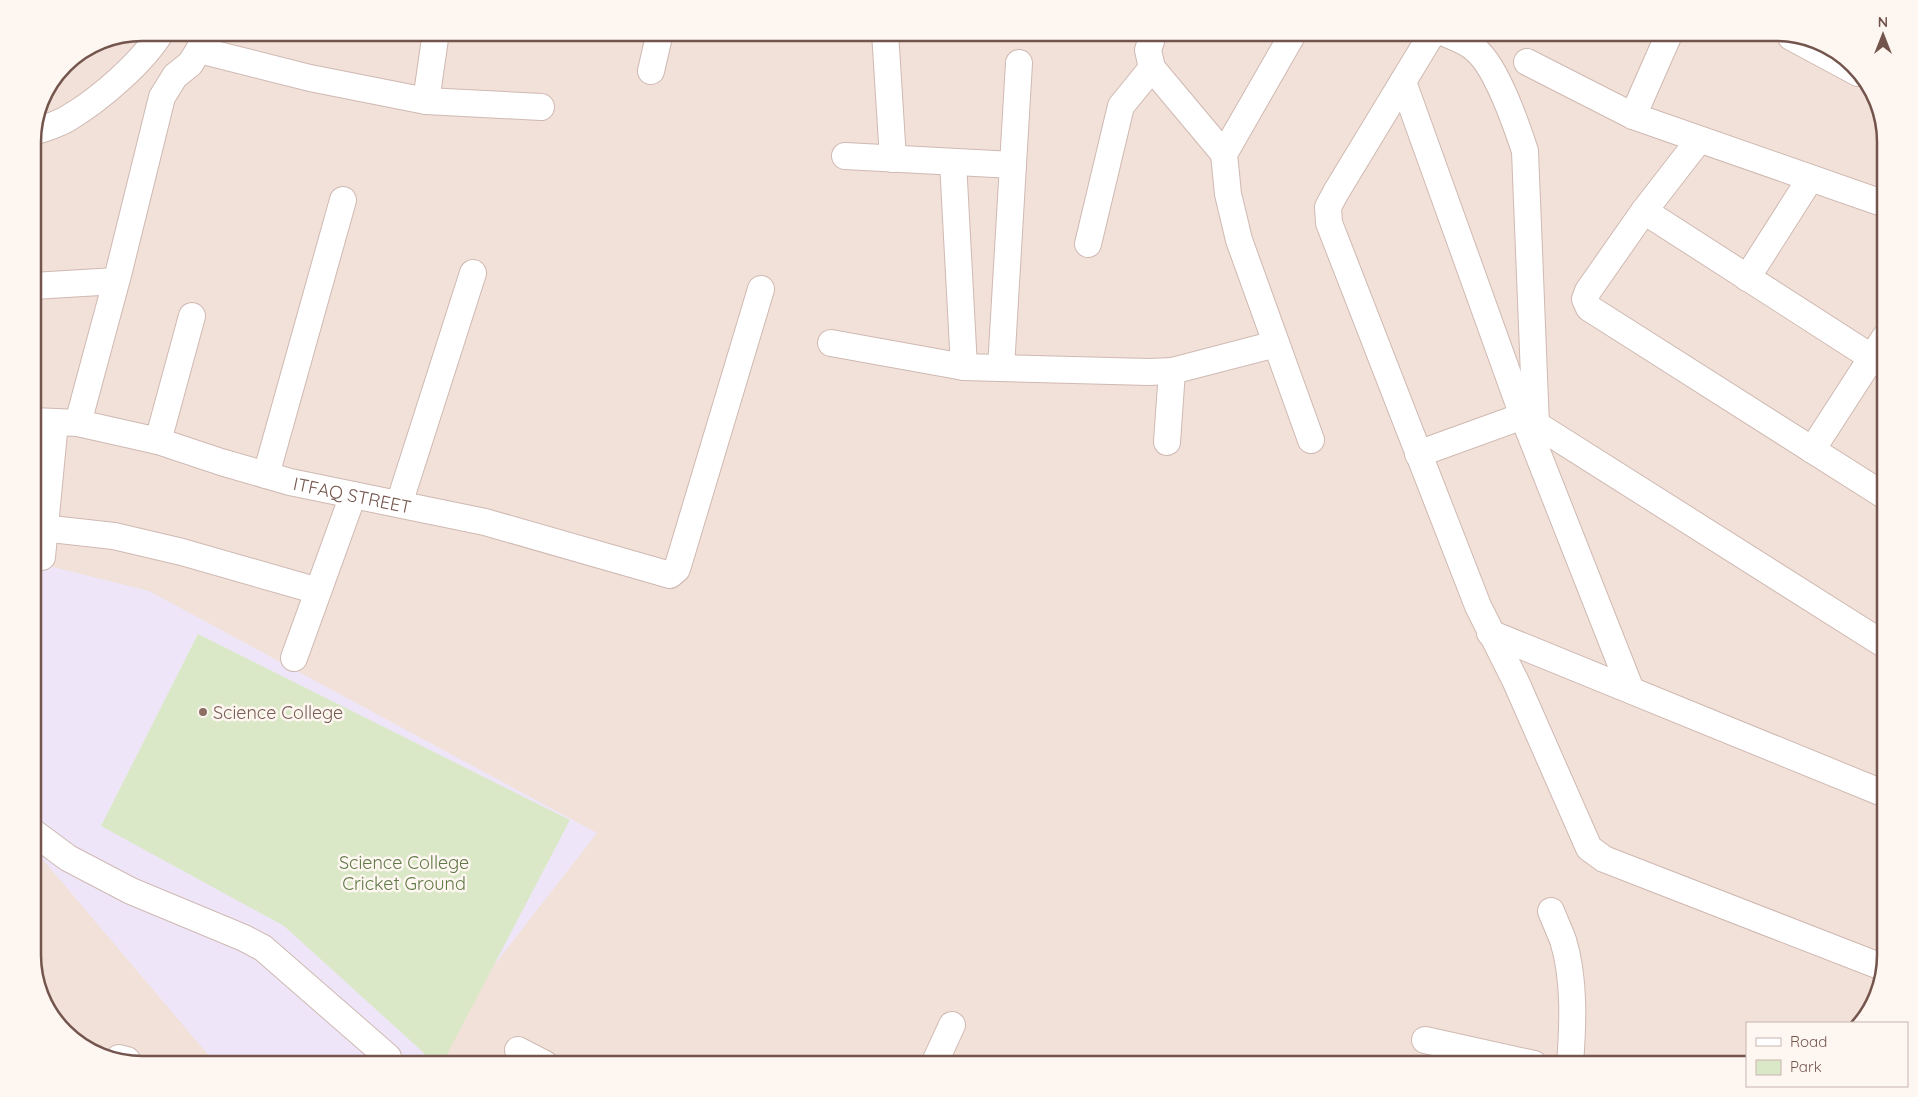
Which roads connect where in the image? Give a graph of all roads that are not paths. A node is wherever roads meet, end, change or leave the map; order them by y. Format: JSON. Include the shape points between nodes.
{"nodes":[{"id":1,"x":156,"y":41,"type":"edge"},
{"id":2,"x":202,"y":41,"type":"edge"},
{"id":3,"x":435,"y":41,"type":"edge"},
{"id":4,"x":658,"y":41,"type":"edge"},
{"id":5,"x":886,"y":41,"type":"edge"},
{"id":6,"x":1151,"y":41,"type":"edge"},
{"id":7,"x":1289,"y":41,"type":"edge"},
{"id":8,"x":1428,"y":41,"type":"edge"},
{"id":9,"x":1461,"y":41,"type":"edge"},
{"id":10,"x":1666,"y":41,"type":"edge"},
{"id":11,"x":1812,"y":48,"type":"edge"},
{"id":12,"x":1834,"y":60,"type":"edge"},
{"id":13,"x":1527,"y":62,"type":"dead end"},
{"id":14,"x":1018,"y":63,"type":"dead end"},
{"id":15,"x":1152,"y":68,"type":"junction"},
{"id":16,"x":651,"y":71,"type":"dead end"},
{"id":17,"x":1403,"y":82,"type":"junction"},
{"id":18,"x":426,"y":101,"type":"junction"},
{"id":19,"x":541,"y":107,"type":"dead end"},
{"id":20,"x":1633,"y":116,"type":"junction"},
{"id":21,"x":42,"y":129,"type":"edge"},
{"id":22,"x":1699,"y":140,"type":"junction"},
{"id":23,"x":1224,"y":154,"type":"junction"},
{"id":24,"x":845,"y":156,"type":"dead end"},
{"id":25,"x":893,"y":159,"type":"junction"},
{"id":26,"x":954,"y":162,"type":"junction"},
{"id":27,"x":1013,"y":165,"type":"junction"},
{"id":28,"x":1810,"y":179,"type":"junction"},
{"id":29,"x":343,"y":200,"type":"dead end"},
{"id":30,"x":1877,"y":201,"type":"edge"},
{"id":31,"x":1644,"y":211,"type":"junction"},
{"id":32,"x":1088,"y":244,"type":"dead end"},
{"id":33,"x":473,"y":274,"type":"dead end"},
{"id":34,"x":1747,"y":278,"type":"junction"},
{"id":35,"x":116,"y":281,"type":"junction"},
{"id":36,"x":41,"y":286,"type":"edge"},
{"id":37,"x":761,"y":289,"type":"dead end"},
{"id":38,"x":192,"y":316,"type":"dead end"},
{"id":39,"x":831,"y":343,"type":"dead end"},
{"id":40,"x":1276,"y":344,"type":"junction"},
{"id":41,"x":1877,"y":351,"type":"edge"},
{"id":42,"x":1877,"y":359,"type":"edge"},
{"id":43,"x":964,"y":367,"type":"junction"},
{"id":44,"x":1001,"y":368,"type":"junction"},
{"id":45,"x":1172,"y":371,"type":"junction"},
{"id":46,"x":1530,"y":421,"type":"junction"},
{"id":47,"x":55,"y":422,"type":"edge"},
{"id":48,"x":1311,"y":440,"type":"dead end"},
{"id":49,"x":158,"y":441,"type":"junction"},
{"id":50,"x":1167,"y":442,"type":"dead end"},
{"id":51,"x":1812,"y":450,"type":"junction"},
{"id":52,"x":1418,"y":454,"type":"junction"},
{"id":53,"x":266,"y":475,"type":"junction"},
{"id":54,"x":1877,"y":491,"type":"edge"},
{"id":55,"x":353,"y":495,"type":"junction"},
{"id":56,"x":399,"y":504,"type":"junction"},
{"id":57,"x":41,"y":515,"type":"edge"},
{"id":58,"x":41,"y":528,"type":"edge"},
{"id":59,"x":41,"y":547,"type":"edge"},
{"id":60,"x":42,"y":557,"type":"dead end"},
{"id":61,"x":318,"y":591,"type":"junction"},
{"id":62,"x":1490,"y":633,"type":"junction"},
{"id":63,"x":1877,"y":640,"type":"edge"},
{"id":64,"x":294,"y":658,"type":"dead end"},
{"id":65,"x":1631,"y":690,"type":"junction"},
{"id":66,"x":1877,"y":790,"type":"edge"},
{"id":67,"x":41,"y":838,"type":"edge"},
{"id":68,"x":1551,"y":911,"type":"dead end"},
{"id":69,"x":1876,"y":965,"type":"edge"},
{"id":70,"x":952,"y":1025,"type":"dead end"},
{"id":71,"x":1425,"y":1040,"type":"dead end"},
{"id":72,"x":518,"y":1050,"type":"dead end"},
{"id":73,"x":387,"y":1056,"type":"edge"},
{"id":74,"x":529,"y":1056,"type":"edge"},
{"id":75,"x":938,"y":1056,"type":"edge"},
{"id":76,"x":1498,"y":1056,"type":"edge"},
{"id":77,"x":1571,"y":1056,"type":"edge"}],
"edges":[{"from":1,"to":21,"type":"street","via":[[114,84],[69,118]]},
{"from":2,"to":18,"type":"street","via":[[310,78]]},
{"from":2,"to":35,"type":"street","via":[[190,64],[175,76],[162,97]]},
{"from":3,"to":18,"type":"street"},
{"from":4,"to":16,"type":"street"},
{"from":5,"to":25,"type":"street"},
{"from":6,"to":15,"type":"street","via":[[1148,50]]},
{"from":7,"to":23,"type":"street"},
{"from":8,"to":17,"type":"street"},
{"from":9,"to":46,"type":"street","via":[[1475,48],[1486,60],[1513,114],[1525,150]]},
{"from":10,"to":20,"type":"street"},
{"from":11,"to":12,"type":"street"},
{"from":13,"to":20,"type":"street"},
{"from":14,"to":27,"type":"street"},
{"from":15,"to":23,"type":"street"},
{"from":15,"to":32,"type":"street","via":[[1121,106]]},
{"from":17,"to":46,"type":"street"},
{"from":17,"to":52,"type":"street","via":[[1328,207],[1329,224]]},
{"from":18,"to":19,"type":"street"},
{"from":20,"to":22,"type":"street"},
{"from":22,"to":28,"type":"street"},
{"from":22,"to":31,"type":"street"},
{"from":23,"to":40,"type":"street","via":[[1238,240]]},
{"from":24,"to":25,"type":"street"},
{"from":25,"to":26,"type":"street"},
{"from":26,"to":27,"type":"street"},
{"from":26,"to":43,"type":"street"},
{"from":27,"to":44,"type":"street"},
{"from":28,"to":30,"type":"street"},
{"from":28,"to":34,"type":"street"},
{"from":29,"to":53,"type":"street"},
{"from":31,"to":34,"type":"street"},
{"from":31,"to":51,"type":"street","via":[[1588,291],[1585,299],[1589,308]]},
{"from":33,"to":56,"type":"street"},
{"from":34,"to":41,"type":"street"},
{"from":35,"to":36,"type":"street"},
{"from":35,"to":47,"type":"street"},
{"from":37,"to":56,"type":"street","name":"ITFAQ STREET","via":[[677,569],[670,574],[485,522]]},
{"from":38,"to":49,"type":"street"},
{"from":39,"to":43,"type":"street"},
{"from":40,"to":45,"type":"street"},
{"from":40,"to":48,"type":"street"},
{"from":42,"to":51,"type":"street"},
{"from":43,"to":44,"type":"street"},
{"from":44,"to":45,"type":"street"},
{"from":45,"to":50,"type":"street"},
{"from":46,"to":52,"type":"street"},
{"from":46,"to":63,"type":"street"},
{"from":46,"to":65,"type":"street"},
{"from":47,"to":49,"type":"street","name":"ITFAQ STREET"},
{"from":47,"to":57,"type":"street"},
{"from":49,"to":53,"type":"street","name":"ITFAQ STREET"},
{"from":51,"to":54,"type":"street"},
{"from":52,"to":62,"type":"street"},
{"from":53,"to":55,"type":"street","name":"ITFAQ STREET"},
{"from":55,"to":56,"type":"street","name":"ITFAQ STREET"},
{"from":55,"to":61,"type":"street"},
{"from":58,"to":61,"type":"street","via":[[114,536]]},
{"from":59,"to":60,"type":"street"},
{"from":61,"to":64,"type":"street"},
{"from":62,"to":65,"type":"street"},
{"from":62,"to":69,"type":"street","via":[[1516,682],[1589,848],[1604,859]]},
{"from":65,"to":66,"type":"street"},
{"from":67,"to":73,"type":"street","via":[[68,858],[131,891],[263,948]]},
{"from":68,"to":77,"type":"street","via":[[1563,941],[1570,985],[1574,1020]]},
{"from":70,"to":75,"type":"street"},
{"from":71,"to":76,"type":"street"},
{"from":72,"to":74,"type":"street"}]}
